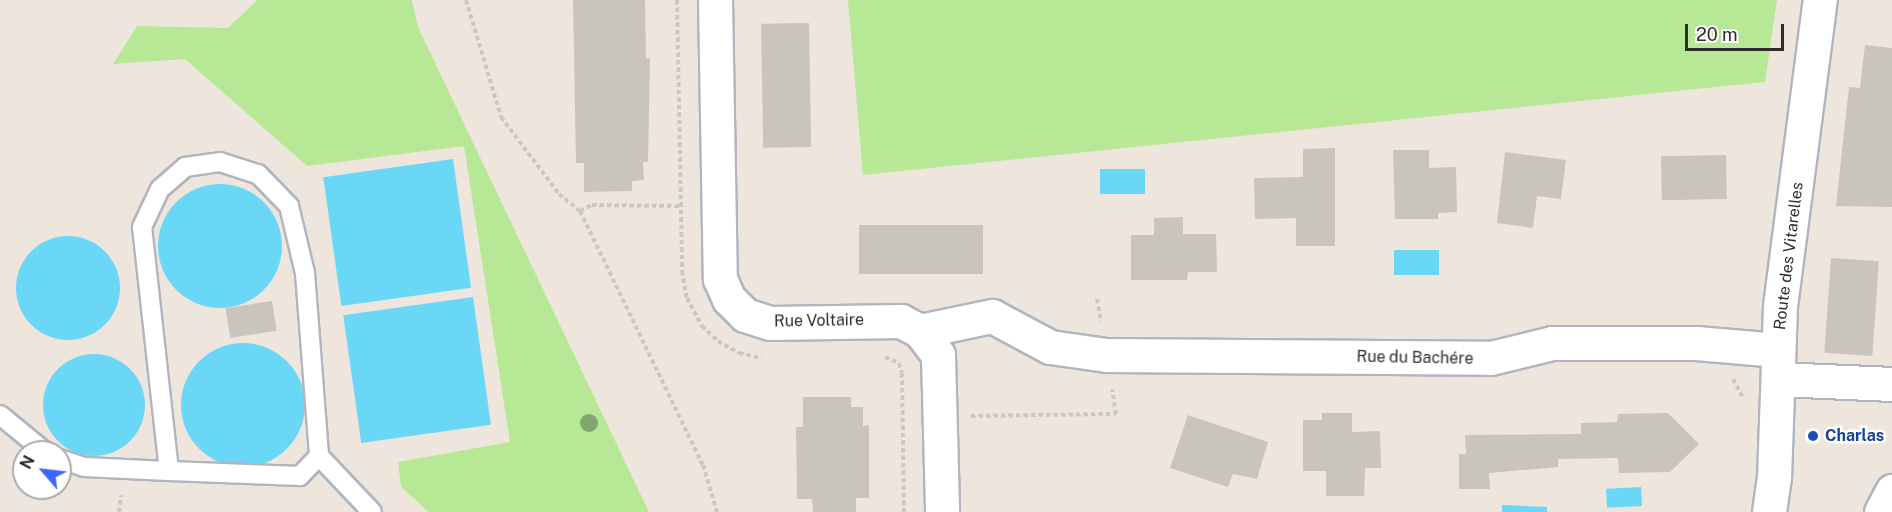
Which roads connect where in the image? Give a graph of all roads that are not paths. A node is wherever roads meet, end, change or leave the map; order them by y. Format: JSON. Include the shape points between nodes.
{"nodes":[{"id":1,"x":715,"y":0,"type":"edge"},
{"id":2,"x":1820,"y":0,"type":"edge"},
{"id":3,"x":920,"y":331,"type":"junction"},
{"id":4,"x":1778,"y":365,"type":"junction"},
{"id":5,"x":1892,"y":384,"type":"edge"},
{"id":6,"x":0,"y":415,"type":"edge"},
{"id":7,"x":30,"y":440,"type":"edge"},
{"id":8,"x":320,"y":456,"type":"junction"},
{"id":9,"x":72,"y":463,"type":"edge"},
{"id":10,"x":170,"y":471,"type":"junction"},
{"id":11,"x":1892,"y":491,"type":"edge"},
{"id":12,"x":372,"y":512,"type":"edge"},
{"id":13,"x":942,"y":512,"type":"edge"},
{"id":14,"x":1769,"y":512,"type":"edge"},
{"id":15,"x":1881,"y":512,"type":"edge"}],
"edges":[{"from":1,"to":3,"type":"street","name":"Rue Voltaire","via":[[720,279],[729,299],[745,315],[770,322],[901,321]]},
{"from":2,"to":4,"type":"street","name":"Route des Vitarelles","via":[[1780,306]]},
{"from":3,"to":4,"type":"street","name":"Rue du Bachére","via":[[992,316],[1050,347],[1106,355],[1491,358],[1563,343],[1696,343]]},
{"from":3,"to":13,"type":"street","via":[[938,355]]},
{"from":4,"to":5,"type":"street","name":"Rue du Bachére"},
{"from":4,"to":14,"type":"street","name":"Route des Vitarelles"},
{"from":6,"to":7,"type":"lane"},
{"from":8,"to":10,"type":"lane","via":[[300,476]]},
{"from":8,"to":10,"type":"lane","via":[[305,273],[289,206],[258,174],[220,162],[185,167],[160,189],[142,227]]},
{"from":8,"to":12,"type":"lane"},
{"from":9,"to":10,"type":"lane","via":[[84,467]]},
{"from":11,"to":15,"type":"street"}]}
